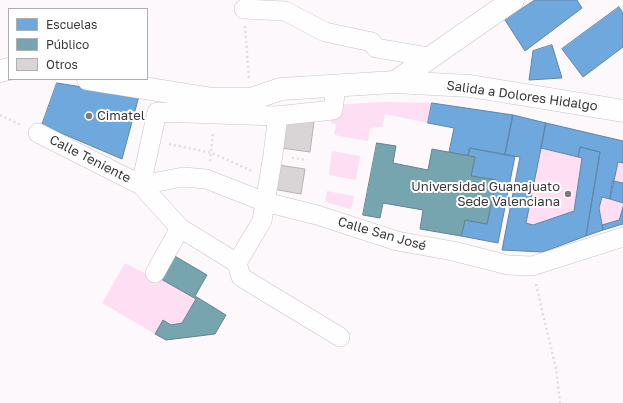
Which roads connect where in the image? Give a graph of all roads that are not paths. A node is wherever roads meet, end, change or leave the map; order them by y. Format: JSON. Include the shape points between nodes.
{"nodes":[{"id":1,"x":513,"y":0,"type":"edge"},
{"id":2,"x":244,"y":9,"type":"road end"},
{"id":3,"x":429,"y":57,"type":"junction"},
{"id":4,"x":94,"y":80,"type":"edge"},
{"id":5,"x":395,"y":82,"type":"junction"},
{"id":6,"x":336,"y":86,"type":"junction"},
{"id":7,"x":623,"y":111,"type":"edge"},
{"id":8,"x":276,"y":116,"type":"junction"},
{"id":9,"x":38,"y":132,"type":"road end"},
{"id":10,"x":141,"y":185,"type":"junction"},
{"id":11,"x":265,"y":202,"type":"junction"},
{"id":12,"x":180,"y":228,"type":"junction"},
{"id":13,"x":623,"y":237,"type":"edge"},
{"id":14,"x":236,"y":263,"type":"junction"},
{"id":15,"x":155,"y":273,"type":"dead end"},
{"id":16,"x":340,"y":338,"type":"dead end"}],
"edges":[{"from":1,"to":3,"type":"main road"},
{"from":2,"to":3,"type":"street","via":[[284,11],[325,32],[372,42],[376,48]]},
{"from":3,"to":5,"type":"main road"},
{"from":4,"to":6,"type":"main road","name":"Salida a Dolores Hidalgo","via":[[213,99],[251,99],[281,89]]},
{"from":5,"to":6,"type":"main road","name":"Salida a Dolores Hidalgo"},
{"from":5,"to":7,"type":"main road","name":"Salida a Dolores Hidalgo","via":[[470,86]]},
{"from":6,"to":8,"type":"street","via":[[333,110]]},
{"from":8,"to":10,"type":"street","via":[[158,112]]},
{"from":8,"to":11,"type":"street","via":[[272,164]]},
{"from":9,"to":10,"type":"street","name":"Calle Teniente"},
{"from":10,"to":11,"type":"street","name":"Calle San José","via":[[183,177],[206,179]]},
{"from":10,"to":12,"type":"street"},
{"from":11,"to":13,"type":"street","name":"Calle San José","via":[[317,215],[397,241],[453,251],[508,265],[532,266]]},
{"from":11,"to":14,"type":"street","via":[[262,221]]},
{"from":12,"to":14,"type":"street"},
{"from":12,"to":15,"type":"street"},
{"from":14,"to":16,"type":"street","via":[[241,277]]}]}
